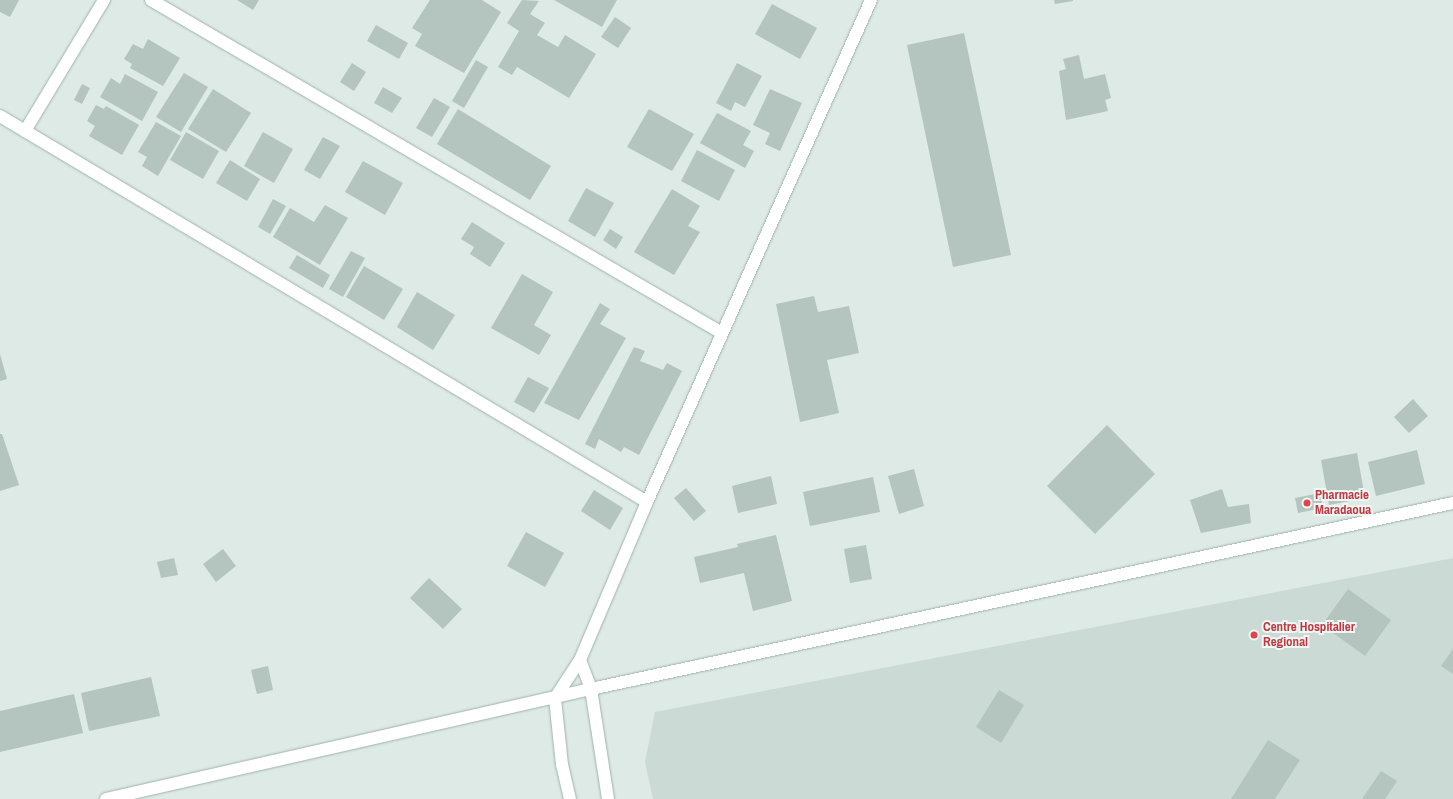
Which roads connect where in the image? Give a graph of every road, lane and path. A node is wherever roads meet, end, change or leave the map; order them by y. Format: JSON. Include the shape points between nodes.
{"nodes":[{"id":1,"x":104,"y":0,"type":"edge"},
{"id":2,"x":151,"y":0,"type":"edge"},
{"id":3,"x":871,"y":0,"type":"edge"},
{"id":4,"x":0,"y":116,"type":"edge"},
{"id":5,"x":25,"y":131,"type":"junction"},
{"id":6,"x":722,"y":333,"type":"junction"},
{"id":7,"x":647,"y":502,"type":"junction"},
{"id":8,"x":1453,"y":503,"type":"edge"},
{"id":9,"x":580,"y":660,"type":"junction"},
{"id":10,"x":591,"y":689,"type":"junction"},
{"id":11,"x":555,"y":698,"type":"junction"},
{"id":12,"x":106,"y":799,"type":"edge"},
{"id":13,"x":570,"y":799,"type":"edge"},
{"id":14,"x":608,"y":799,"type":"edge"}],
"edges":[{"from":1,"to":5,"type":"street"},
{"from":2,"to":6,"type":"street"},
{"from":3,"to":6,"type":"street"},
{"from":4,"to":5,"type":"street"},
{"from":5,"to":7,"type":"street"},
{"from":6,"to":7,"type":"street"},
{"from":7,"to":9,"type":"street"},
{"from":8,"to":10,"type":"street"},
{"from":9,"to":10,"type":"street"},
{"from":9,"to":11,"type":"street"},
{"from":10,"to":11,"type":"street"},
{"from":10,"to":14,"type":"street"},
{"from":11,"to":12,"type":"street"},
{"from":11,"to":13,"type":"street","via":[[562,765]]}]}
